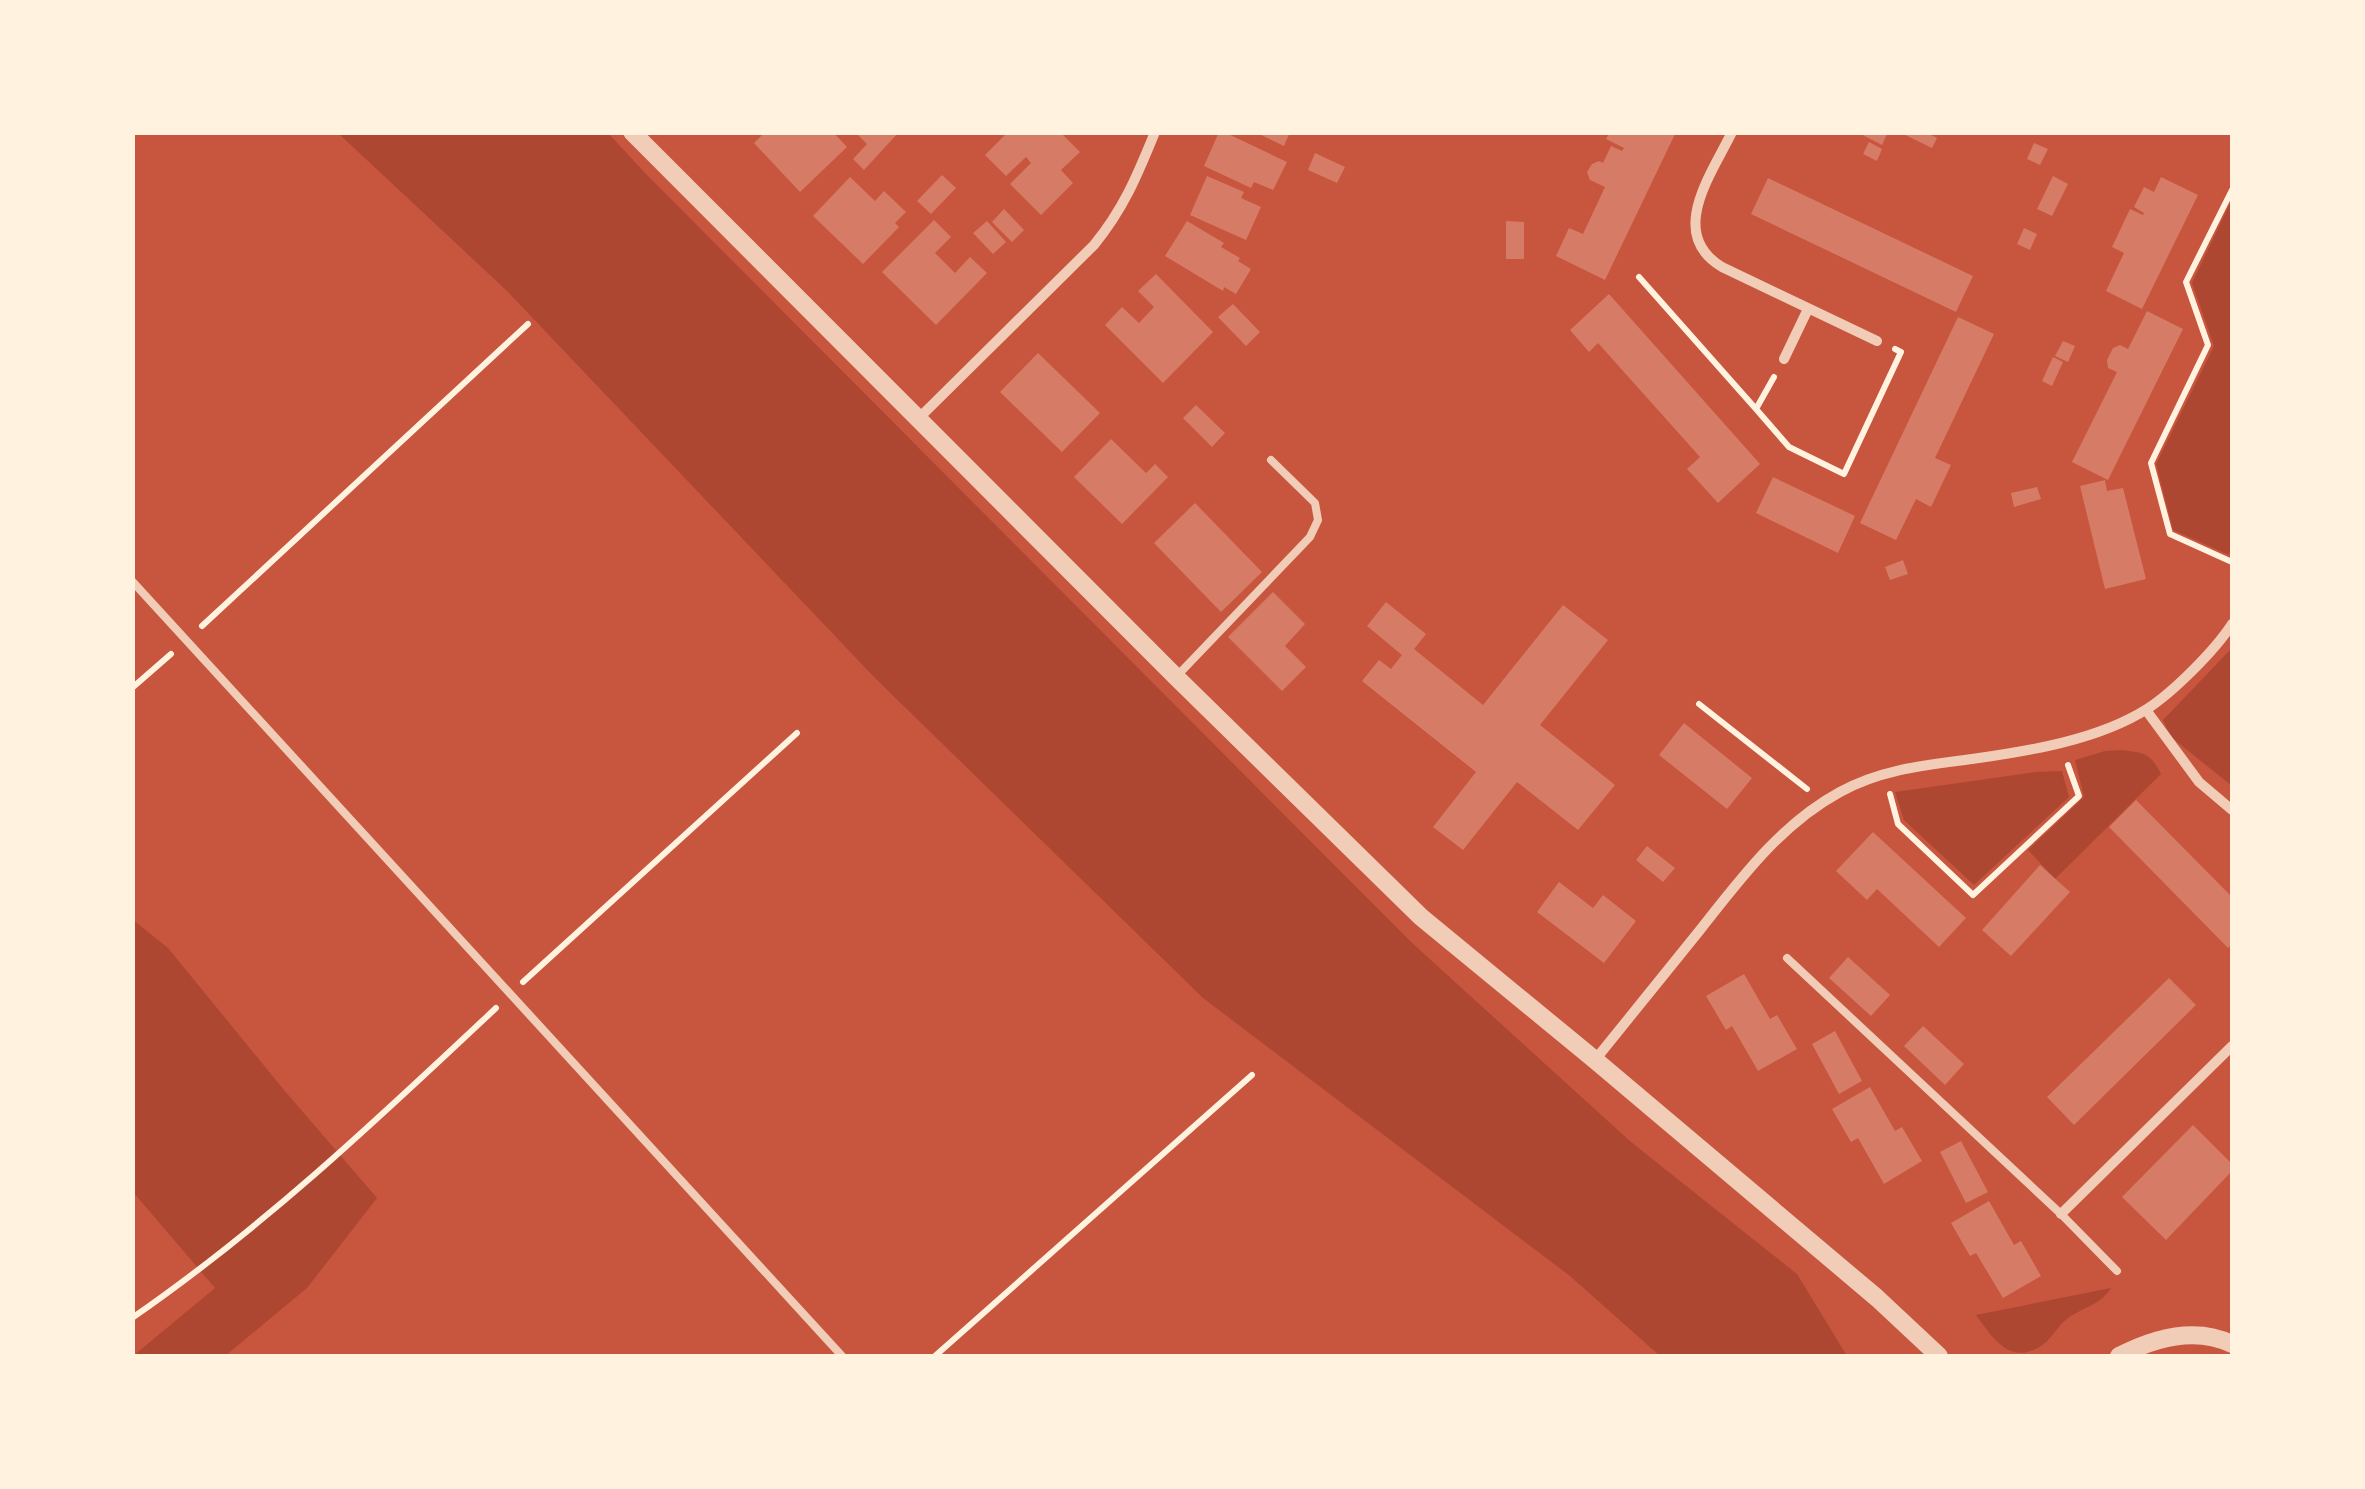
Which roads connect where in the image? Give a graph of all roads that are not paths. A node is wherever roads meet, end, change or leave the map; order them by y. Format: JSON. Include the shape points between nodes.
{"nodes":[{"id":1,"x":632,"y":132,"type":"edge"},
{"id":2,"x":1155,"y":132,"type":"edge"},
{"id":3,"x":1732,"y":132,"type":"edge"},
{"id":4,"x":1808,"y":309,"type":"junction"},
{"id":5,"x":1877,"y":341,"type":"road end"},
{"id":6,"x":1784,"y":359,"type":"road end"},
{"id":7,"x":918,"y":419,"type":"junction"},
{"id":8,"x":1271,"y":460,"type":"dead end"},
{"id":9,"x":132,"y":582,"type":"edge"},
{"id":10,"x":2232,"y":624,"type":"edge"},
{"id":11,"x":1176,"y":677,"type":"junction"},
{"id":12,"x":2146,"y":710,"type":"junction"},
{"id":13,"x":2232,"y":810,"type":"edge"},
{"id":14,"x":1787,"y":958,"type":"dead end"},
{"id":15,"x":2232,"y":1046,"type":"edge"},
{"id":16,"x":1595,"y":1060,"type":"junction"},
{"id":17,"x":2061,"y":1214,"type":"junction"},
{"id":18,"x":2117,"y":1271,"type":"dead end"},
{"id":19,"x":2232,"y":1344,"type":"edge"},
{"id":20,"x":842,"y":1356,"type":"edge"},
{"id":21,"x":1939,"y":1356,"type":"edge"},
{"id":22,"x":2119,"y":1356,"type":"edge"}],
"edges":[{"from":1,"to":7,"type":"street"},
{"from":2,"to":7,"type":"street","via":[[1114,220]]},
{"from":3,"to":4,"type":"street","via":[[1695,215],[1700,249],[1722,267]]},
{"from":4,"to":5,"type":"street"},
{"from":4,"to":6,"type":"street"},
{"from":7,"to":11,"type":"street"},
{"from":8,"to":11,"type":"lane","via":[[1315,503],[1318,520],[1310,537]]},
{"from":9,"to":20,"type":"lane"},
{"from":10,"to":12,"type":"street"},
{"from":11,"to":16,"type":"street","via":[[1421,917]]},
{"from":12,"to":13,"type":"street","via":[[2199,782]]},
{"from":12,"to":16,"type":"street","via":[[2038,750],[1908,768],[1841,791],[1770,844]]},
{"from":14,"to":17,"type":"lane"},
{"from":15,"to":17,"type":"street"},
{"from":16,"to":21,"type":"street"},
{"from":17,"to":18,"type":"lane"},
{"from":19,"to":22,"type":"street","via":[[2174,1336]]}]}
